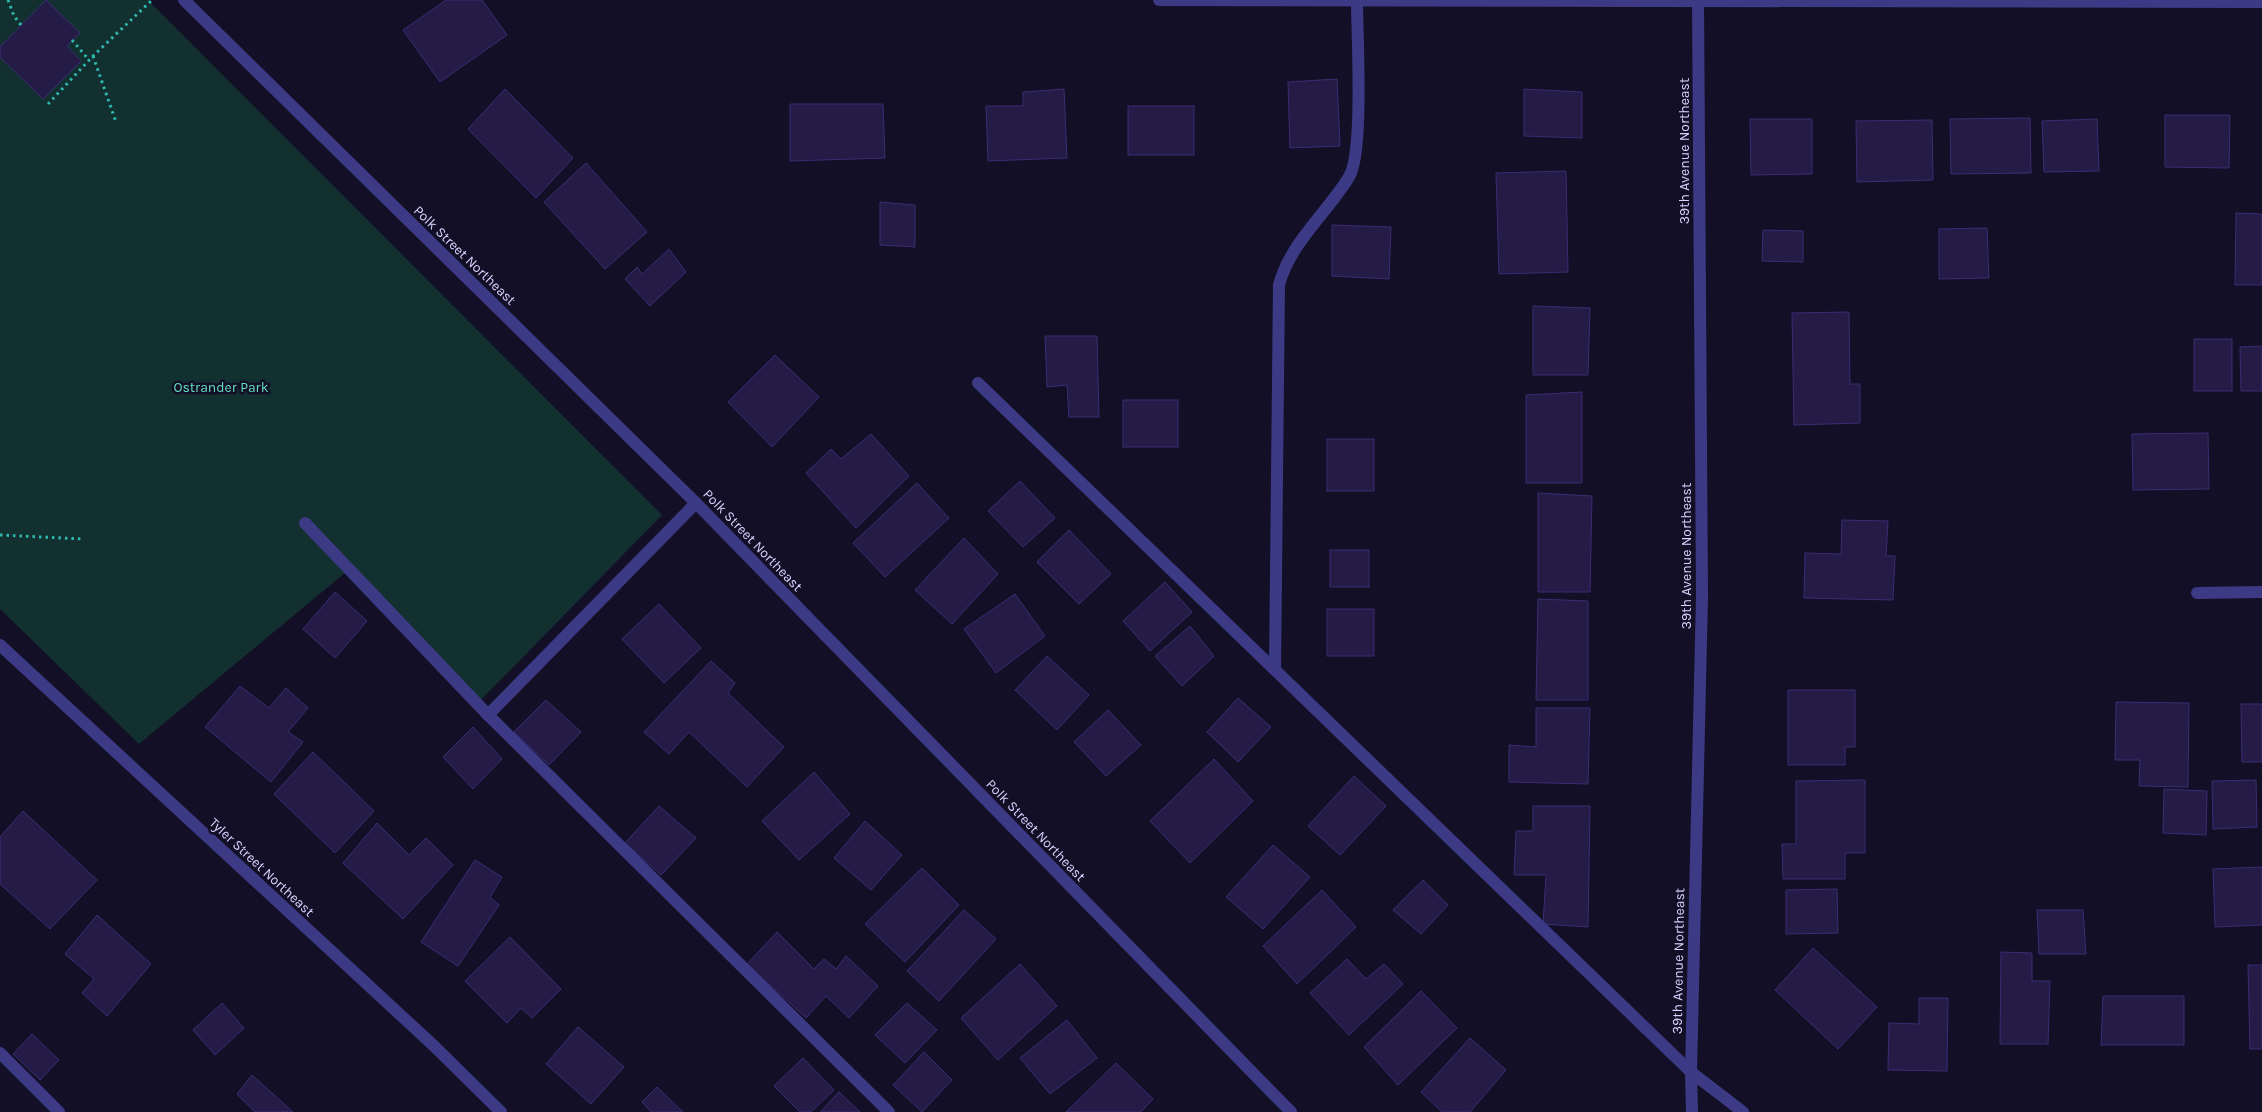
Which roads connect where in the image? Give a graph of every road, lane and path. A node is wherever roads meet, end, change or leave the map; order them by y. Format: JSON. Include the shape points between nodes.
{"nodes":[{"id":1,"x":8,"y":0,"type":"edge"},
{"id":2,"x":152,"y":0,"type":"edge"},
{"id":3,"x":184,"y":0,"type":"edge"},
{"id":4,"x":1159,"y":0,"type":"edge"},
{"id":5,"x":1357,"y":1,"type":"edge"},
{"id":6,"x":1698,"y":1,"type":"edge"},
{"id":7,"x":2262,"y":2,"type":"edge"},
{"id":8,"x":21,"y":25,"type":"dead end"},
{"id":9,"x":72,"y":40,"type":"dead end"},
{"id":10,"x":93,"y":56,"type":"junction"},
{"id":11,"x":89,"y":60,"type":"junction"},
{"id":12,"x":48,"y":104,"type":"dead end"},
{"id":13,"x":116,"y":122,"type":"dead end"},
{"id":14,"x":978,"y":383,"type":"dead end"},
{"id":15,"x":696,"y":503,"type":"junction"},
{"id":16,"x":305,"y":523,"type":"dead end"},
{"id":17,"x":0,"y":535,"type":"edge"},
{"id":18,"x":83,"y":539,"type":"dead end"},
{"id":19,"x":2262,"y":592,"type":"edge"},
{"id":20,"x":2197,"y":593,"type":"dead end"},
{"id":21,"x":0,"y":645,"type":"edge"},
{"id":22,"x":1275,"y":670,"type":"junction"},
{"id":23,"x":488,"y":715,"type":"junction"},
{"id":24,"x":0,"y":1053,"type":"edge"},
{"id":25,"x":1691,"y":1072,"type":"junction"},
{"id":26,"x":59,"y":1112,"type":"edge"},
{"id":27,"x":501,"y":1112,"type":"edge"},
{"id":28,"x":889,"y":1112,"type":"edge"},
{"id":29,"x":1291,"y":1112,"type":"edge"},
{"id":30,"x":1692,"y":1112,"type":"edge"},
{"id":31,"x":1743,"y":1112,"type":"edge"}],
"edges":[{"from":1,"to":8,"type":"path"},
{"from":2,"to":10,"type":"path"},
{"from":3,"to":15,"type":"street","name":"Polk Street Northeast"},
{"from":4,"to":5,"type":"street"},
{"from":5,"to":6,"type":"street"},
{"from":5,"to":22,"type":"street","via":[[1357,143],[1350,175],[1284,266],[1279,285]]},
{"from":6,"to":7,"type":"street"},
{"from":6,"to":25,"type":"street","name":"39th Avenue Northeast","via":[[1702,597]]},
{"from":9,"to":11,"type":"path"},
{"from":10,"to":11,"type":"path"},
{"from":10,"to":13,"type":"path"},
{"from":11,"to":12,"type":"path"},
{"from":14,"to":22,"type":"street"},
{"from":15,"to":23,"type":"street"},
{"from":15,"to":29,"type":"street","name":"Polk Street Northeast"},
{"from":16,"to":23,"type":"street"},
{"from":17,"to":18,"type":"path"},
{"from":19,"to":20,"type":"street"},
{"from":21,"to":27,"type":"street","name":"Tyler Street Northeast","via":[[433,1045]]},
{"from":22,"to":25,"type":"street"},
{"from":23,"to":28,"type":"street"},
{"from":24,"to":26,"type":"street"},
{"from":25,"to":30,"type":"street","name":"39th Avenue Northeast"},
{"from":25,"to":31,"type":"street"}]}
